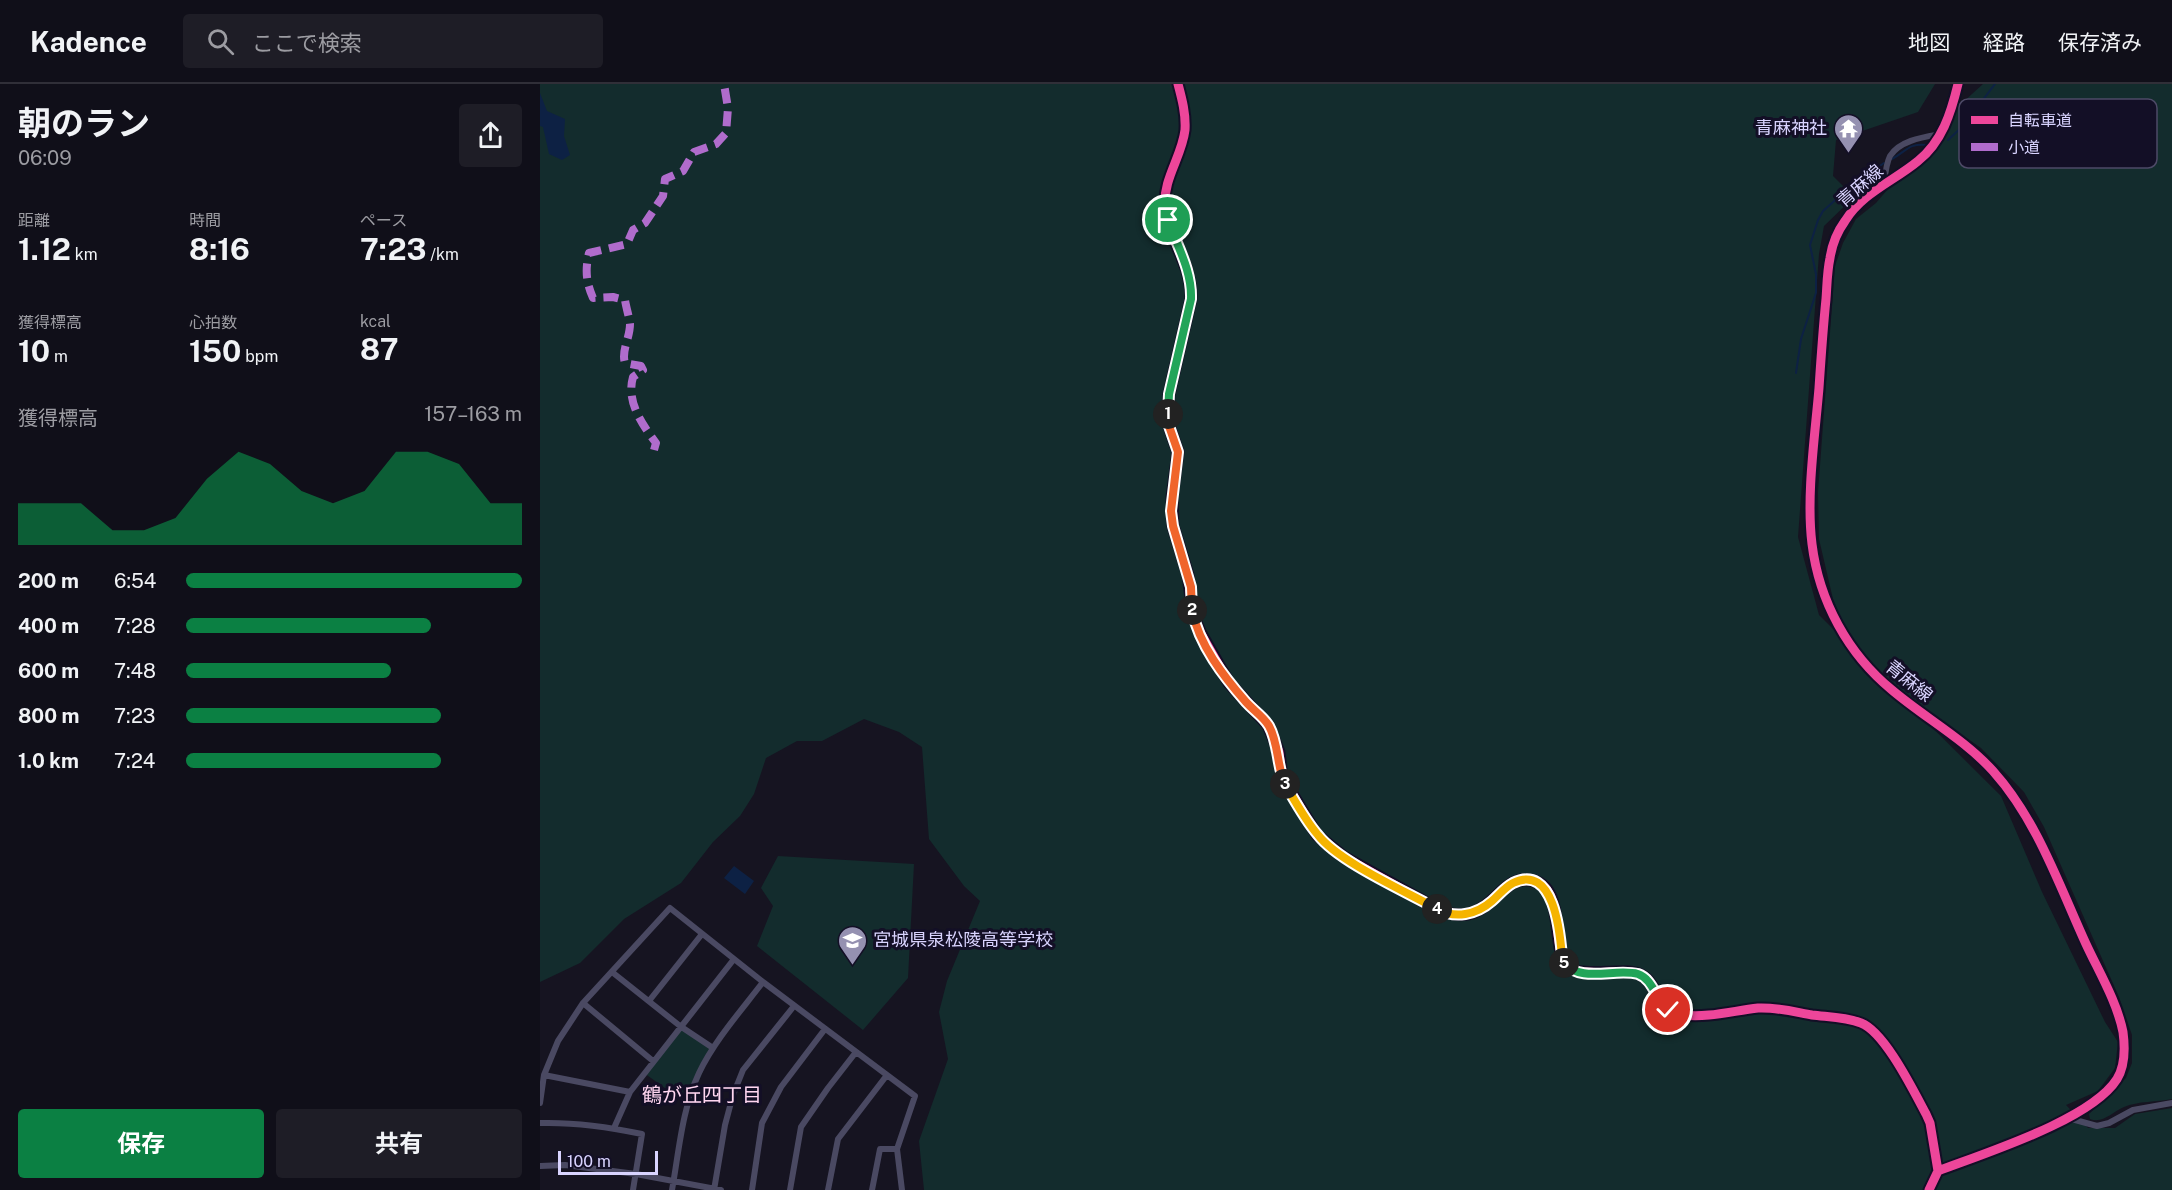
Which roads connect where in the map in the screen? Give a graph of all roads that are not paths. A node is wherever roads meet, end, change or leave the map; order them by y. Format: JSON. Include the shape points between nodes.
{"nodes":[{"id":1,"x":1178,"y":84,"type":"edge"},
{"id":2,"x":1958,"y":84,"type":"edge"},
{"id":3,"x":1942,"y":134,"type":"junction"},
{"id":4,"x":1884,"y":184,"type":"junction"},
{"id":5,"x":702,"y":934,"type":"junction"},
{"id":6,"x":734,"y":959,"type":"junction"},
{"id":7,"x":612,"y":972,"type":"junction"},
{"id":8,"x":763,"y":982,"type":"junction"},
{"id":9,"x":649,"y":1001,"type":"junction"},
{"id":10,"x":583,"y":1003,"type":"junction"},
{"id":11,"x":794,"y":1006,"type":"junction"},
{"id":12,"x":680,"y":1026,"type":"junction"},
{"id":13,"x":825,"y":1029,"type":"junction"},
{"id":14,"x":713,"y":1048,"type":"junction"},
{"id":15,"x":856,"y":1052,"type":"junction"},
{"id":16,"x":653,"y":1061,"type":"junction"},
{"id":17,"x":544,"y":1075,"type":"junction"},
{"id":18,"x":887,"y":1075,"type":"junction"},
{"id":19,"x":630,"y":1092,"type":"junction"},
{"id":20,"x":540,"y":1103,"type":"edge"},
{"id":21,"x":2172,"y":1103,"type":"edge"},
{"id":22,"x":2067,"y":1118,"type":"junction"},
{"id":23,"x":540,"y":1123,"type":"edge"},
{"id":24,"x":614,"y":1128,"type":"junction"},
{"id":25,"x":897,"y":1149,"type":"junction"},
{"id":26,"x":540,"y":1166,"type":"edge"},
{"id":27,"x":1938,"y":1171,"type":"junction"},
{"id":28,"x":636,"y":1174,"type":"junction"},
{"id":29,"x":674,"y":1181,"type":"junction"},
{"id":30,"x":717,"y":1189,"type":"edge"},
{"id":31,"x":633,"y":1190,"type":"edge"},
{"id":32,"x":672,"y":1190,"type":"edge"},
{"id":33,"x":752,"y":1190,"type":"edge"},
{"id":34,"x":790,"y":1190,"type":"edge"},
{"id":35,"x":828,"y":1190,"type":"edge"},
{"id":36,"x":872,"y":1190,"type":"edge"},
{"id":37,"x":902,"y":1190,"type":"edge"},
{"id":38,"x":1929,"y":1190,"type":"edge"}],
"edges":[{"from":1,"to":27,"type":"street","via":[[1185,130],[1167,184],[1165,207],[1192,287],[1169,394],[1169,426],[1178,452],[1173,526],[1188,575],[1193,615],[1208,650],[1229,683],[1268,725],[1279,752],[1282,777],[1317,835],[1344,857],[1450,914],[1475,912],[1513,883],[1537,882],[1549,895],[1555,911],[1565,966],[1588,973],[1640,975],[1673,1013],[1705,1016],[1759,1008],[1863,1023],[1880,1036],[1926,1114]]},
{"from":2,"to":3,"type":"street","name":"青麻線"},
{"from":3,"to":4,"type":"street","name":"青麻線","via":[[1919,161]]},
{"from":3,"to":4,"type":"street","via":[[1914,139],[1901,146],[1891,155]]},
{"from":4,"to":22,"type":"street","name":"青麻線","via":[[1845,219],[1829,259],[1812,495],[1812,542],[1817,569],[1837,624],[1854,651],[1892,691],[1973,751],[1992,771],[2022,808],[2049,862],[2116,1010],[2125,1045],[2119,1076],[2110,1088],[2097,1102]]},
{"from":5,"to":6,"type":"street"},
{"from":5,"to":7,"type":"street","via":[[670,908]]},
{"from":5,"to":9,"type":"street"},
{"from":6,"to":8,"type":"street"},
{"from":6,"to":12,"type":"street"},
{"from":7,"to":9,"type":"street"},
{"from":7,"to":10,"type":"street"},
{"from":8,"to":11,"type":"street"},
{"from":8,"to":14,"type":"street"},
{"from":9,"to":12,"type":"street"},
{"from":10,"to":16,"type":"street"},
{"from":10,"to":17,"type":"street","via":[[558,1041]]},
{"from":11,"to":13,"type":"street"},
{"from":11,"to":30,"type":"street","via":[[743,1070],[725,1125]]},
{"from":12,"to":14,"type":"street"},
{"from":12,"to":16,"type":"street"},
{"from":13,"to":15,"type":"street"},
{"from":13,"to":33,"type":"street","via":[[781,1087],[762,1124]]},
{"from":14,"to":29,"type":"street","via":[[698,1076],[683,1125]]},
{"from":15,"to":18,"type":"street"},
{"from":15,"to":34,"type":"street","via":[[801,1127]]},
{"from":16,"to":19,"type":"street"},
{"from":17,"to":19,"type":"street"},
{"from":17,"to":20,"type":"street"},
{"from":18,"to":25,"type":"street","via":[[915,1096]]},
{"from":18,"to":35,"type":"street","via":[[838,1139]]},
{"from":19,"to":24,"type":"street"},
{"from":21,"to":22,"type":"street","via":[[2133,1110],[2097,1126]]},
{"from":22,"to":27,"type":"street","name":"青麻線"},
{"from":23,"to":24,"type":"street"},
{"from":24,"to":28,"type":"street","via":[[642,1134]]},
{"from":25,"to":36,"type":"street","via":[[879,1149]]},
{"from":25,"to":37,"type":"street"},
{"from":26,"to":28,"type":"street","via":[[565,1165]]},
{"from":27,"to":38,"type":"street"},
{"from":28,"to":29,"type":"street"},
{"from":28,"to":31,"type":"street"},
{"from":29,"to":30,"type":"street"},
{"from":29,"to":32,"type":"street"}]}
